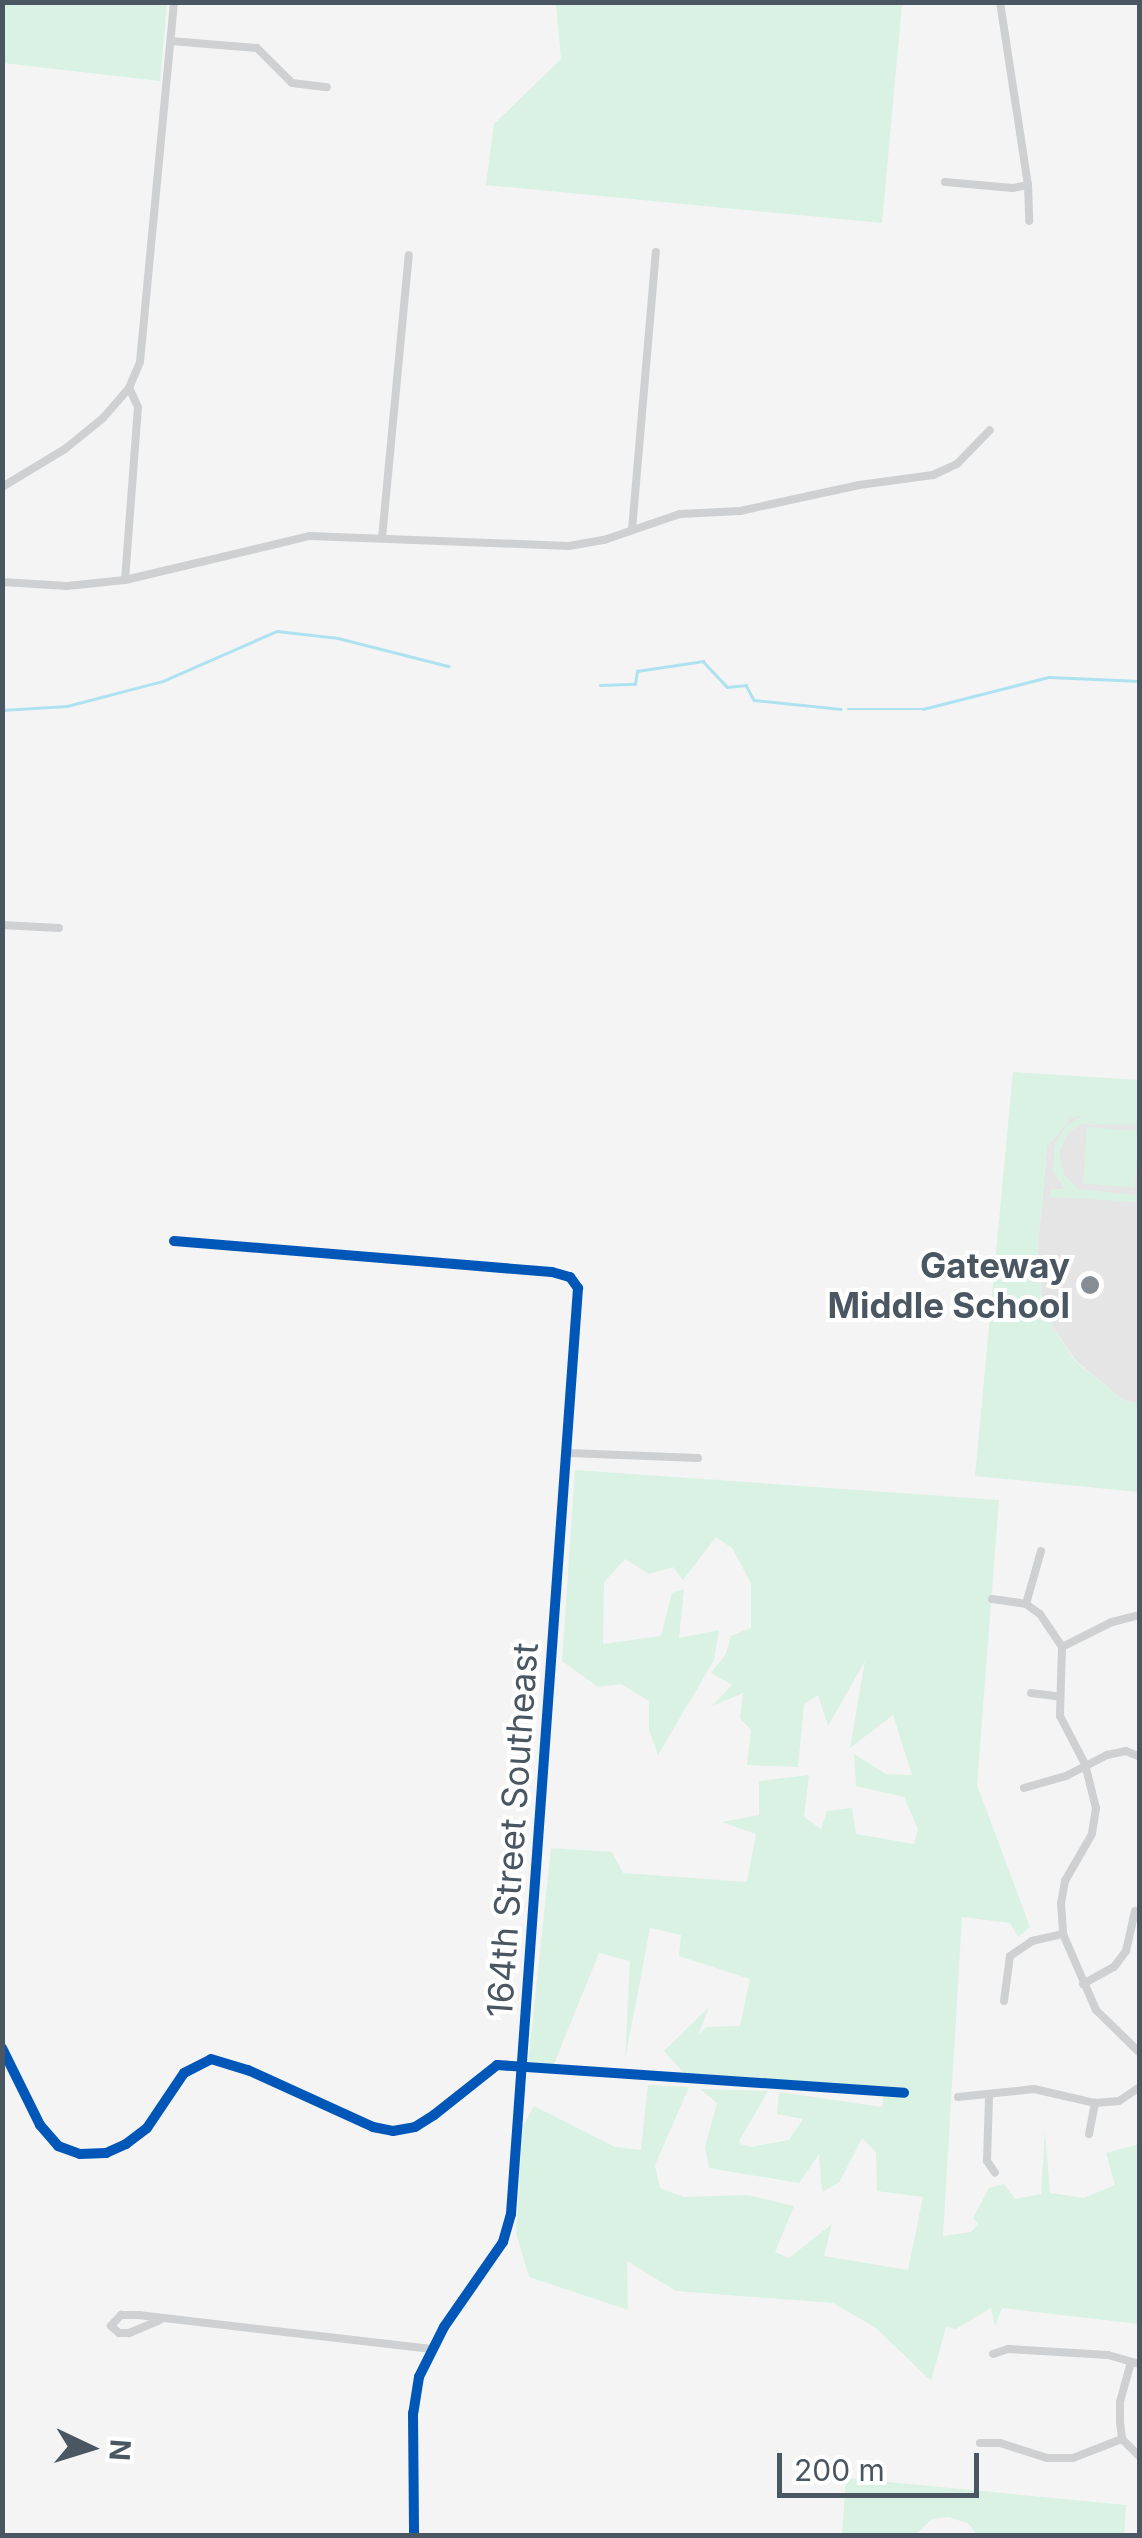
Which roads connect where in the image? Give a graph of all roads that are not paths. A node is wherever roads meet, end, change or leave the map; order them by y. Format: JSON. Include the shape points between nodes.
{"nodes":[{"id":1,"x":174,"y":2,"type":"edge"},
{"id":2,"x":1000,"y":2,"type":"edge"},
{"id":3,"x":171,"y":41,"type":"junction"},
{"id":4,"x":327,"y":87,"type":"dead end"},
{"id":5,"x":945,"y":182,"type":"dead end"},
{"id":6,"x":1028,"y":184,"type":"junction"},
{"id":7,"x":1028,"y":221,"type":"dead end"},
{"id":8,"x":656,"y":252,"type":"dead end"},
{"id":9,"x":409,"y":256,"type":"dead end"},
{"id":10,"x":128,"y":388,"type":"junction"},
{"id":11,"x":990,"y":430,"type":"dead end"},
{"id":12,"x":2,"y":487,"type":"edge"},
{"id":13,"x":632,"y":530,"type":"junction"},
{"id":14,"x":382,"y":538,"type":"junction"},
{"id":15,"x":125,"y":580,"type":"junction"},
{"id":16,"x":2,"y":582,"type":"edge"},
{"id":17,"x":2,"y":925,"type":"edge"},
{"id":18,"x":59,"y":928,"type":"dead end"},
{"id":19,"x":174,"y":1240,"type":"dead end"},
{"id":20,"x":568,"y":1453,"type":"junction"},
{"id":21,"x":698,"y":1458,"type":"dead end"},
{"id":22,"x":1041,"y":1551,"type":"dead end"},
{"id":23,"x":992,"y":1600,"type":"dead end"},
{"id":24,"x":1026,"y":1604,"type":"junction"},
{"id":25,"x":1140,"y":1615,"type":"edge"},
{"id":26,"x":1062,"y":1646,"type":"junction"},
{"id":27,"x":1031,"y":1693,"type":"dead end"},
{"id":28,"x":1057,"y":1696,"type":"junction"},
{"id":29,"x":1138,"y":1756,"type":"edge"},
{"id":30,"x":1084,"y":1764,"type":"junction"},
{"id":31,"x":1024,"y":1788,"type":"dead end"},
{"id":32,"x":1135,"y":1911,"type":"dead end"},
{"id":33,"x":1063,"y":1934,"type":"junction"},
{"id":34,"x":1083,"y":1984,"type":"junction"},
{"id":35,"x":1004,"y":2001,"type":"dead end"},
{"id":36,"x":2,"y":2048,"type":"edge"},
{"id":37,"x":1140,"y":2053,"type":"edge"},
{"id":38,"x":523,"y":2068,"type":"junction"},
{"id":39,"x":1140,"y":2087,"type":"edge"},
{"id":40,"x":904,"y":2094,"type":"dead end"},
{"id":41,"x":958,"y":2097,"type":"dead end"},
{"id":42,"x":990,"y":2097,"type":"junction"},
{"id":43,"x":1095,"y":2103,"type":"junction"},
{"id":44,"x":1089,"y":2134,"type":"dead end"},
{"id":45,"x":995,"y":2172,"type":"dead end"},
{"id":46,"x":160,"y":2320,"type":"junction"},
{"id":47,"x":432,"y":2349,"type":"junction"},
{"id":48,"x":994,"y":2354,"type":"dead end"},
{"id":49,"x":1135,"y":2363,"type":"edge"},
{"id":50,"x":1122,"y":2439,"type":"junction"},
{"id":51,"x":980,"y":2443,"type":"dead end"},
{"id":52,"x":1140,"y":2456,"type":"edge"},
{"id":53,"x":414,"y":2536,"type":"edge"}],
"edges":[{"from":1,"to":3,"type":"street"},
{"from":2,"to":6,"type":"street"},
{"from":3,"to":4,"type":"street","via":[[257,48],[292,83]]},
{"from":3,"to":10,"type":"street","via":[[146,331]]},
{"from":5,"to":6,"type":"street"},
{"from":6,"to":7,"type":"street"},
{"from":8,"to":13,"type":"street"},
{"from":9,"to":14,"type":"street"},
{"from":10,"to":12,"type":"street","via":[[84,436]]},
{"from":10,"to":15,"type":"street","via":[[138,408]]},
{"from":11,"to":13,"type":"street","via":[[944,471],[740,511],[680,514]]},
{"from":13,"to":14,"type":"street","via":[[552,547]]},
{"from":14,"to":15,"type":"street","via":[[310,536]]},
{"from":15,"to":16,"type":"street","via":[[67,586]]},
{"from":17,"to":18,"type":"street"},
{"from":19,"to":20,"type":"street","name":"164th Street Southeast","via":[[552,1272],[576,1283]]},
{"from":20,"to":21,"type":"street"},
{"from":20,"to":38,"type":"street","name":"164th Street Southeast"},
{"from":22,"to":24,"type":"street"},
{"from":23,"to":24,"type":"street"},
{"from":24,"to":26,"type":"street"},
{"from":25,"to":26,"type":"street"},
{"from":26,"to":28,"type":"street"},
{"from":27,"to":28,"type":"street"},
{"from":28,"to":30,"type":"street"},
{"from":29,"to":30,"type":"street","via":[[1126,1751]]},
{"from":30,"to":31,"type":"street"},
{"from":30,"to":33,"type":"street","via":[[1096,1808],[1092,1834],[1064,1881]]},
{"from":32,"to":34,"type":"street","via":[[1126,1951],[1114,1967]]},
{"from":33,"to":34,"type":"street"},
{"from":33,"to":35,"type":"street","via":[[1020,1946],[1010,1956]]},
{"from":34,"to":37,"type":"street","via":[[1110,2028]]},
{"from":36,"to":38,"type":"street","via":[[40,2125],[58,2146],[80,2154],[126,2144],[147,2128],[184,2073],[210,2060],[393,2132],[434,2115],[487,2069]]},
{"from":38,"to":40,"type":"street"},
{"from":38,"to":47,"type":"street","name":"164th Street Southeast","via":[[503,2242]]},
{"from":39,"to":43,"type":"street","via":[[1119,2100]]},
{"from":41,"to":42,"type":"street"},
{"from":42,"to":43,"type":"street","via":[[1034,2089]]},
{"from":42,"to":45,"type":"street","via":[[987,2161]]},
{"from":43,"to":44,"type":"street"},
{"from":46,"to":46,"type":"street","via":[[129,2332],[111,2326],[121,2315]]},
{"from":46,"to":47,"type":"street"},
{"from":47,"to":53,"type":"street","name":"164th Street Southeast","via":[[413,2413]]},
{"from":48,"to":49,"type":"street","via":[[1008,2349],[1108,2355]]},
{"from":49,"to":50,"type":"street","via":[[1120,2402]]},
{"from":50,"to":51,"type":"street","via":[[1073,2458]]},
{"from":50,"to":52,"type":"street"}]}
